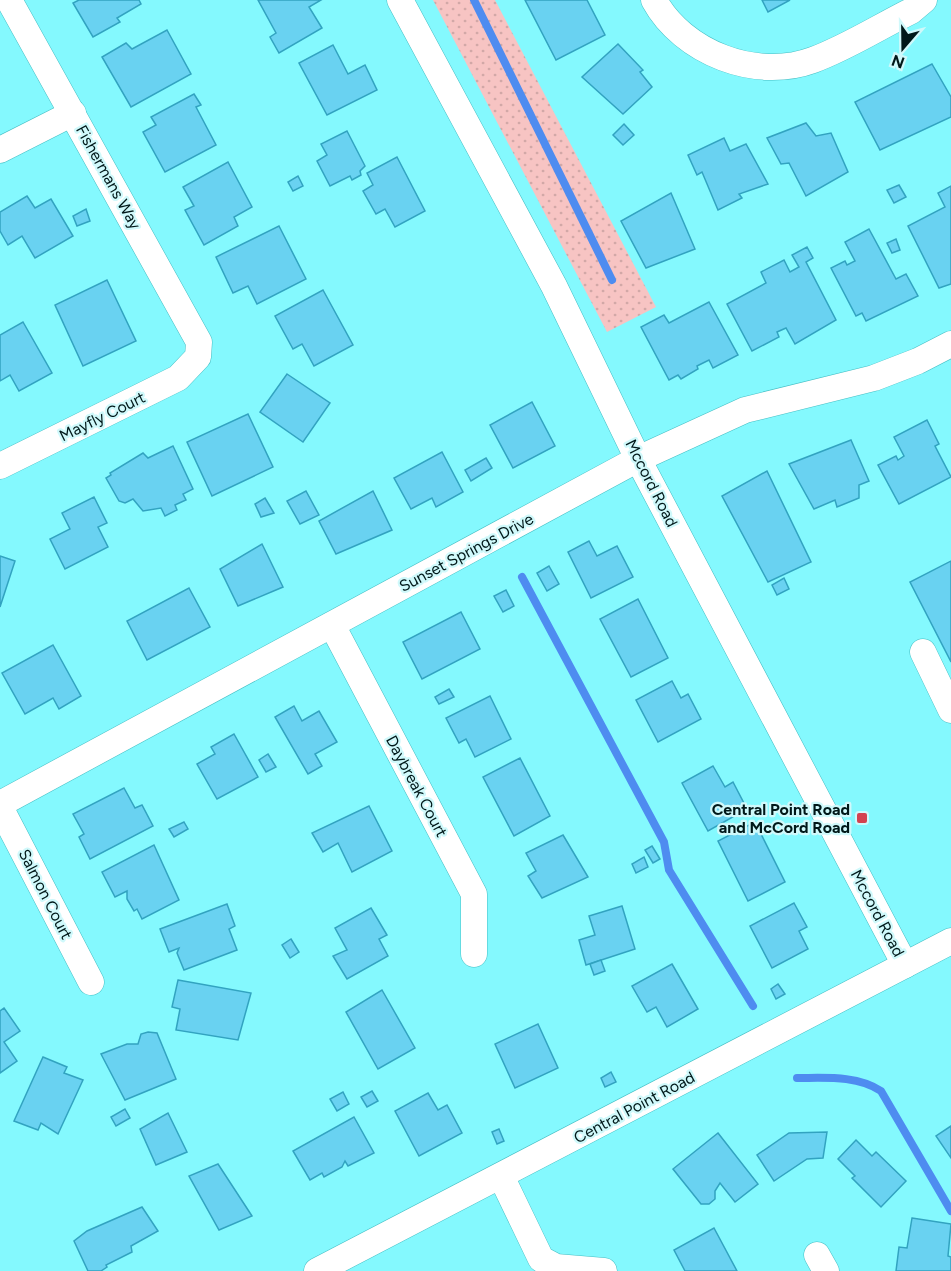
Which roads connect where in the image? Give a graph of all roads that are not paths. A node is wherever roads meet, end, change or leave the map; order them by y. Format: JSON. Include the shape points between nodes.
{"nodes":[{"id":1,"x":9,"y":0,"type":"edge"},
{"id":2,"x":400,"y":0,"type":"edge"},
{"id":3,"x":654,"y":0,"type":"edge"},
{"id":4,"x":924,"y":0,"type":"edge"},
{"id":5,"x":73,"y":113,"type":"junction"},
{"id":6,"x":0,"y":150,"type":"edge"},
{"id":7,"x":951,"y":344,"type":"edge"},
{"id":8,"x":198,"y":357,"type":"joint"},
{"id":9,"x":638,"y":459,"type":"junction"},
{"id":10,"x":0,"y":466,"type":"edge"},
{"id":11,"x":332,"y":624,"type":"junction"},
{"id":12,"x":923,"y":652,"type":"dead end"},
{"id":13,"x":951,"y":710,"type":"edge"},
{"id":14,"x":0,"y":806,"type":"edge"},
{"id":15,"x":951,"y":941,"type":"edge"},
{"id":16,"x":474,"y":954,"type":"dead end"},
{"id":17,"x":905,"y":965,"type":"junction"},
{"id":18,"x":91,"y":982,"type":"dead end"},
{"id":19,"x":501,"y":1176,"type":"junction"},
{"id":20,"x":316,"y":1271,"type":"edge"},
{"id":21,"x":604,"y":1271,"type":"edge"}],
"edges":[{"from":1,"to":5,"type":"street","name":"Fishermans Way"},
{"from":2,"to":9,"type":"street","name":"Mccord Road","via":[[554,286]]},
{"from":3,"to":4,"type":"street","via":[[679,33],[709,52],[742,64],[776,67],[812,61],[911,11]]},
{"from":5,"to":6,"type":"street"},
{"from":5,"to":8,"type":"street","name":"Fishermans Way","via":[[192,326],[199,342]]},
{"from":7,"to":9,"type":"street","name":"Sunset Springs Drive","via":[[874,378],[745,410]]},
{"from":8,"to":10,"type":"street","name":"Mayfly Court","via":[[178,378]]},
{"from":9,"to":11,"type":"street","name":"Sunset Springs Drive"},
{"from":9,"to":17,"type":"street","name":"Mccord Road"},
{"from":11,"to":14,"type":"street","name":"Sunset Springs Drive"},
{"from":11,"to":16,"type":"street","name":"Daybreak Court","via":[[474,894]]},
{"from":12,"to":13,"type":"street"},
{"from":14,"to":18,"type":"street","name":"Salmon Court"},
{"from":15,"to":17,"type":"street","name":"Central Point Road"},
{"from":17,"to":19,"type":"street","name":"Central Point Road"},
{"from":19,"to":20,"type":"street","name":"Central Point Road"},
{"from":19,"to":21,"type":"street","via":[[541,1259],[556,1267]]}]}
